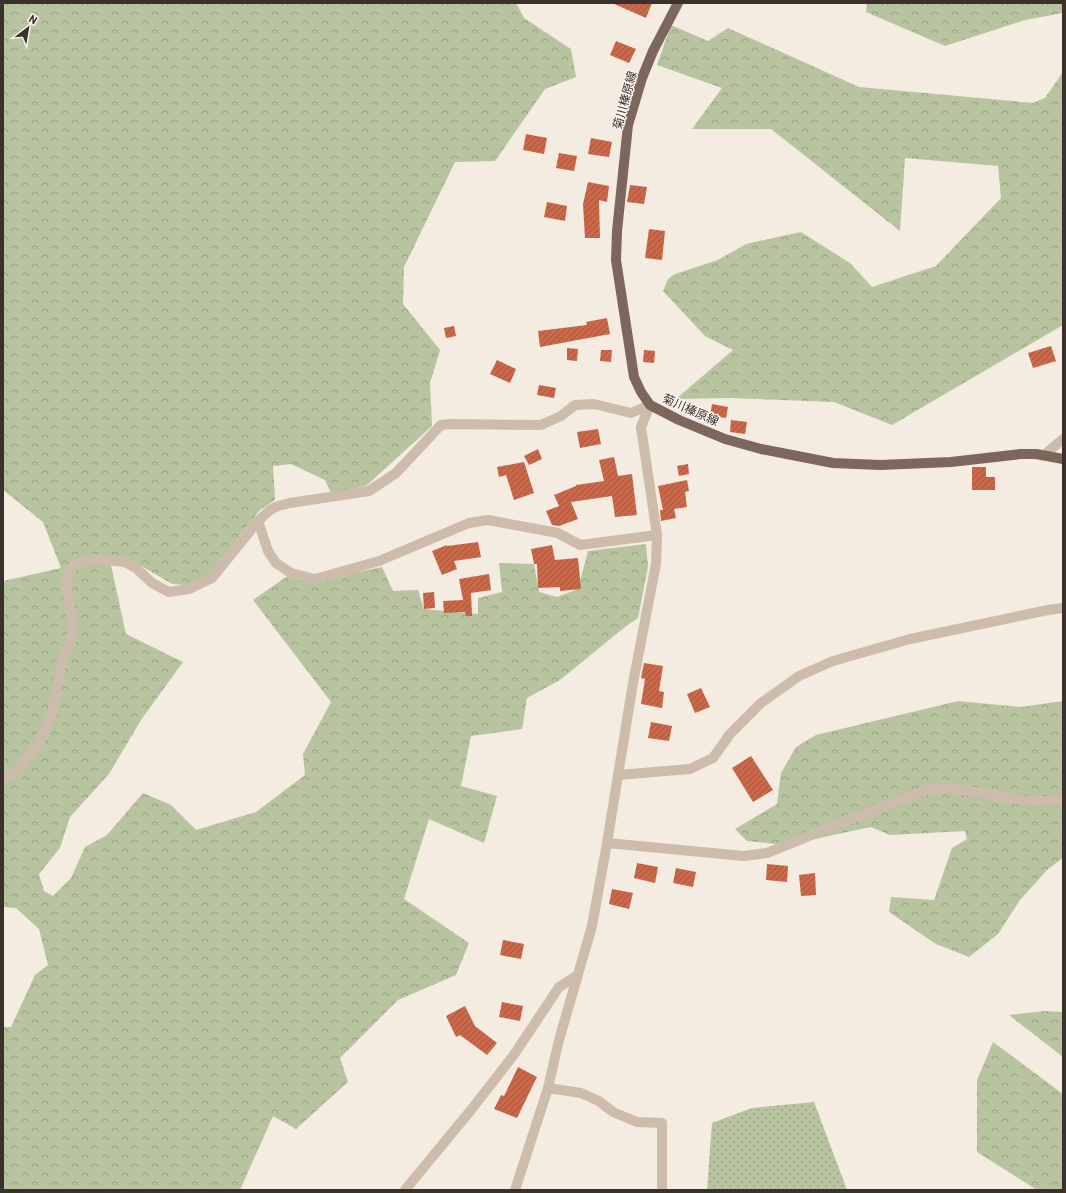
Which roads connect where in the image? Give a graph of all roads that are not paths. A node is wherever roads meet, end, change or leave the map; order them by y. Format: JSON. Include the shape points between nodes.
{"nodes":[{"id":1,"x":678,"y":3,"type":"edge"},
{"id":2,"x":650,"y":405,"type":"junction"},
{"id":3,"x":1063,"y":438,"type":"edge"},
{"id":4,"x":1044,"y":455,"type":"junction"},
{"id":5,"x":1063,"y":459,"type":"edge"},
{"id":6,"x":258,"y":521,"type":"junction"},
{"id":7,"x":657,"y":535,"type":"junction"},
{"id":8,"x":1063,"y":608,"type":"edge"},
{"id":9,"x":618,"y":775,"type":"junction"},
{"id":10,"x":3,"y":778,"type":"edge"},
{"id":11,"x":1063,"y":799,"type":"edge"},
{"id":12,"x":607,"y":843,"type":"junction"},
{"id":13,"x":578,"y":975,"type":"junction"},
{"id":14,"x":548,"y":1088,"type":"junction"},
{"id":15,"x":405,"y":1190,"type":"edge"},
{"id":16,"x":516,"y":1190,"type":"edge"},
{"id":17,"x":662,"y":1190,"type":"edge"}],
"edges":[{"from":1,"to":2,"type":"main road","name":"菊川榛原線","via":[[653,51],[628,125],[617,231],[616,260],[634,378]]},
{"from":2,"to":4,"type":"main road","name":"菊川榛原線","via":[[725,439],[833,463],[880,465],[951,462],[1021,454]]},
{"from":2,"to":6,"type":"street","via":[[631,413],[594,404],[575,405],[561,416],[540,425],[441,425],[396,473],[369,491],[290,502],[270,510]]},
{"from":2,"to":7,"type":"street","via":[[642,427]]},
{"from":3,"to":4,"type":"street"},
{"from":4,"to":5,"type":"main road","name":"菊川榛原線"},
{"from":6,"to":7,"type":"street","via":[[268,551],[276,563],[291,573],[314,579],[379,561],[469,523],[488,520],[558,533],[580,544]]},
{"from":6,"to":10,"type":"street","via":[[212,578],[189,589],[170,592],[152,583],[136,568],[125,562],[94,559],[74,565],[66,581],[73,628],[70,644],[61,663],[52,714],[38,744],[15,773]]},
{"from":7,"to":9,"type":"street","via":[[656,564]]},
{"from":8,"to":9,"type":"street","via":[[910,638],[833,661],[800,676],[761,703],[730,734],[713,758],[690,769]]},
{"from":9,"to":12,"type":"street"},
{"from":11,"to":12,"type":"street","via":[[1027,801],[957,789],[929,788],[767,853],[744,856]]},
{"from":12,"to":13,"type":"street","via":[[592,926]]},
{"from":13,"to":14,"type":"street"},
{"from":13,"to":15,"type":"street","via":[[559,988],[513,1056]]},
{"from":14,"to":16,"type":"street"},
{"from":14,"to":17,"type":"street","via":[[581,1093],[599,1101],[613,1112],[637,1122],[662,1123]]}]}
